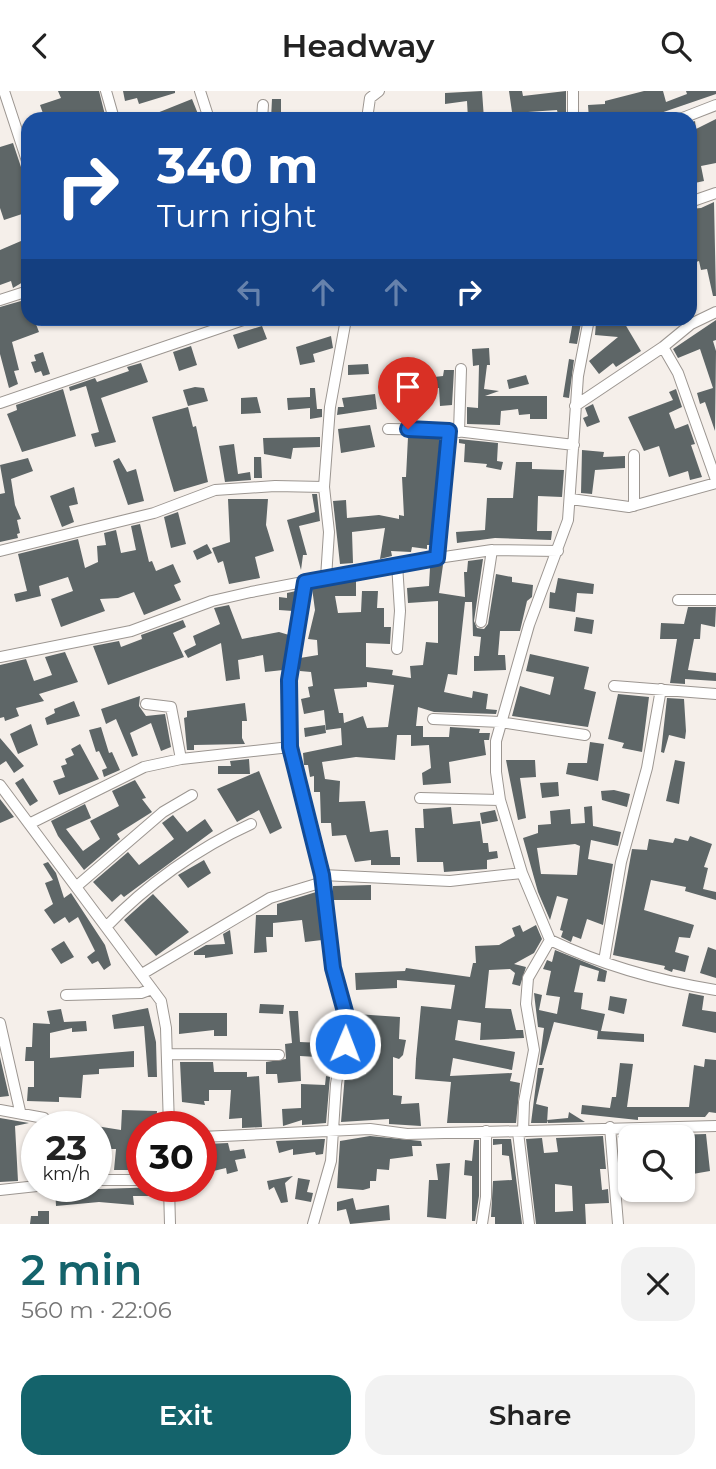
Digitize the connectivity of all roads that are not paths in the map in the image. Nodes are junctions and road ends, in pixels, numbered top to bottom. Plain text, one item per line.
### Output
1 (4, 91) edge
2 (106, 91) edge
3 (200, 91) edge
4 (379, 91) edge
5 (573, 91) edge
6 (263, 105) dead end
7 (716, 105) edge
8 (112, 112) edge
9 (207, 112) edge
10 (262, 112) edge
11 (368, 112) edge
12 (573, 112) edge
13 (697, 112) edge
14 (21, 143) edge
15 (716, 193) edge
16 (697, 200) edge
17 (21, 293) edge
18 (0, 300) edge
19 (716, 311) edge
20 (697, 321) edge
21 (226, 326) edge
22 (345, 326) edge
23 (588, 326) edge
24 (689, 326) edge
25 (663, 347) junction
26 (461, 369) dead end
27 (0, 403) edge
28 (575, 406) junction
29 (388, 429) dead end
30 (454, 431) junction
31 (574, 445) junction
32 (634, 455) dead end
33 (716, 482) edge
34 (324, 487) junction
35 (570, 499) junction
36 (634, 506) junction
37 (492, 550) junction
38 (0, 551) edge
39 (558, 551) junction
40 (437, 558) junction
41 (397, 564) junction
42 (326, 578) junction
43 (305, 582) junction
44 (678, 600) dead end
45 (716, 600) edge
46 (481, 622) dead end
47 (397, 649) dead end
48 (0, 657) edge
49 (614, 686) dead end
50 (661, 689) junction
51 (716, 694) edge
52 (146, 704) dead end
53 (433, 719) dead end
54 (500, 722) junction
55 (585, 735) dead end
56 (290, 747) junction
57 (181, 759) junction
58 (0, 785) edge
59 (192, 795) dead end
60 (420, 798) dead end
61 (500, 800) junction
62 (29, 824) junction
63 (251, 824) dead end
64 (522, 873) junction
65 (322, 879) junction
66 (77, 886) junction
67 (106, 926) junction
68 (550, 940) junction
69 (604, 961) junction
70 (142, 974) junction
71 (152, 989) junction
72 (716, 990) edge
73 (66, 995) dead end
74 (0, 1023) edge
75 (167, 1054) junction
76 (279, 1055) dead end
77 (0, 1110) edge
78 (20, 1111) joint
79 (169, 1111) edge
80 (716, 1126) edge
81 (610, 1127) junction
82 (335, 1131) junction
83 (486, 1131) junction
84 (520, 1132) junction
85 (217, 1136) edge
86 (21, 1188) edge
87 (0, 1190) edge
88 (169, 1202) edge
89 (170, 1224) edge
90 (313, 1224) edge
91 (482, 1224) edge
92 (529, 1224) edge
93 (618, 1224) edge

1 - 14 street
2 - 8 street
3 - 9 street
4 - 11 street
5 - 12 street
6 - 10 street
7 - 13 street
15 - 16 street
17 - 18 street
19 - 20 street
21 - 27 street
22 - 34 street
23 - 28 street
24 - 25 street
25 - 28 street
25 - 33 street
26 - 30 street
28 - 31 street
29 - 30 street
30 - 31 street
30 - 40 street
31 - 35 street
32 - 36 street
33 - 36 street
34 - 38 street
34 - 42 street
35 - 36 street
35 - 39 street
37 - 39 street
37 - 40 street
37 - 46 street
39 - 54 street
40 - 41 street
41 - 42 street
41 - 47 street
42 - 43 street
43 - 48 street
43 - 56 street
44 - 45 street
49 - 50 street
50 - 51 street
50 - 69 street
52 - 57 street
53 - 54 street
54 - 55 street
54 - 61 street
56 - 57 street
56 - 65 street
57 - 62 street
58 - 62 street
59 - 66 street
60 - 61 street
61 - 64 street
62 - 66 street
63 - 67 street
64 - 65 street
64 - 68 street
65 - 70 street
65 - 82 street
66 - 67 street
67 - 70 street
68 - 69 street
68 - 84 street
69 - 72 street
70 - 71 street
71 - 73 street
71 - 75 street
74 - 78 street
75 - 76 street
75 - 79 street
77 - 78 street
80 - 81 street
81 - 84 street
81 - 93 street
82 - 83 street
82 - 85 street
82 - 90 street
83 - 84 street
83 - 91 street
84 - 92 street
86 - 87 street
88 - 89 street

